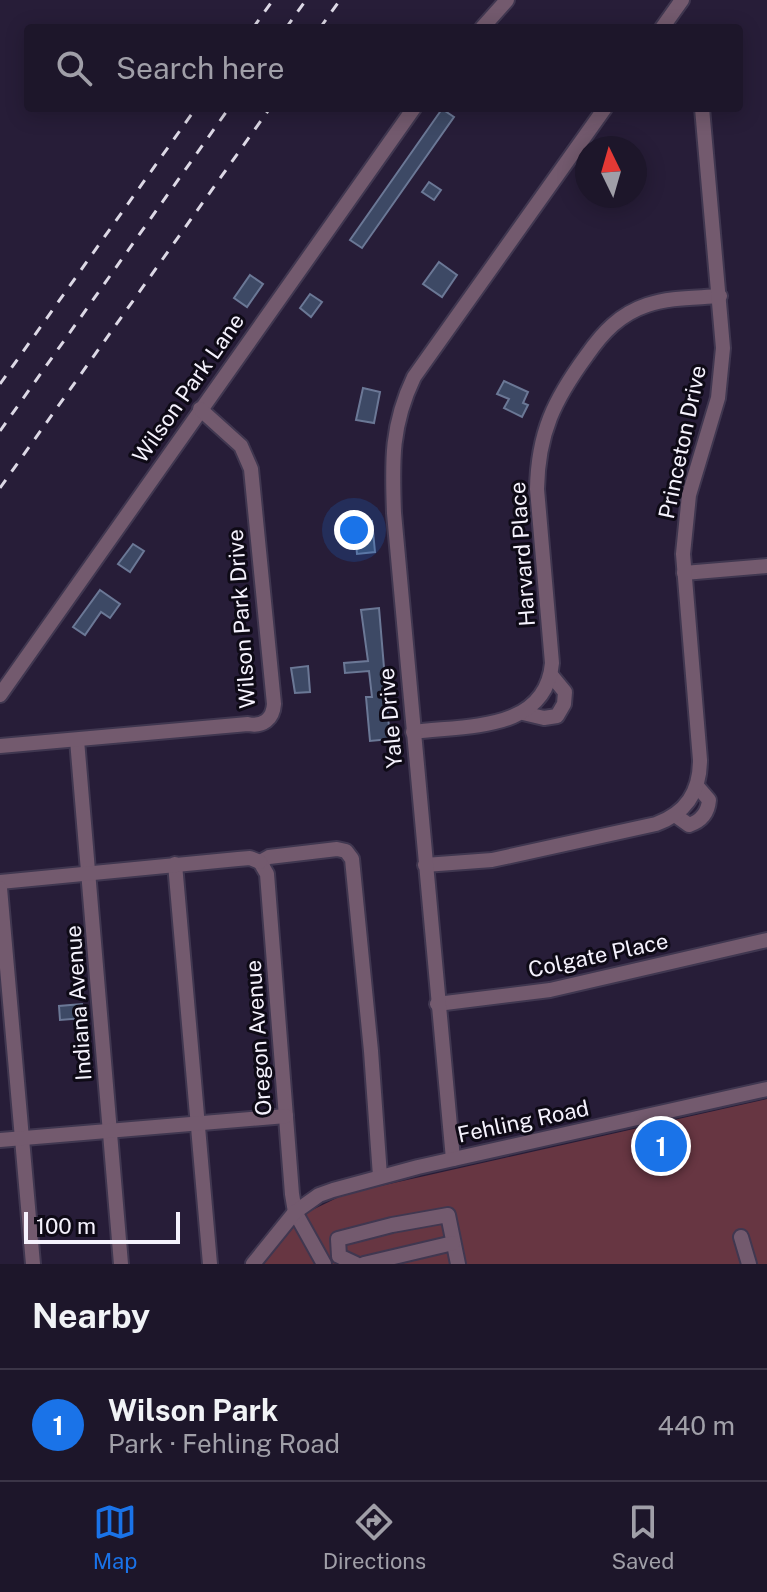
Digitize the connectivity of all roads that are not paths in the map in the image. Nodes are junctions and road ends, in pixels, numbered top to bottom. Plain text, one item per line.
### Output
1 (507, 0) edge
2 (682, 0) edge
3 (486, 24) edge
4 (665, 24) edge
5 (411, 112) edge
6 (602, 112) edge
7 (702, 112) edge
8 (720, 296) junction
9 (200, 409) junction
10 (767, 566) edge
11 (684, 573) junction
12 (551, 675) junction
13 (0, 695) edge
14 (523, 713) junction
15 (413, 732) junction
16 (77, 740) junction
17 (0, 746) edge
18 (260, 862) junction
19 (175, 864) junction
20 (425, 865) junction
21 (90, 872) junction
22 (0, 885) edge
23 (767, 940) edge
24 (437, 1004) junction
25 (767, 1089) edge
26 (286, 1116) junction
27 (198, 1125) junction
28 (110, 1132) junction
29 (21, 1138) junction
30 (0, 1140) edge
31 (453, 1159) junction
32 (380, 1176) junction
33 (295, 1212) junction
34 (741, 1237) dead end
35 (453, 1243) junction
36 (33, 1264) edge
37 (121, 1264) edge
38 (210, 1264) edge
39 (253, 1264) edge
40 (324, 1264) edge
41 (356, 1264) edge
42 (364, 1264) edge
43 (458, 1264) edge
44 (749, 1264) edge

1 - 3 street
2 - 4 street
5 - 9 street, Wilson Park Lane
6 - 15 street, Yale Drive
7 - 8 street, Princeton Drive
8 - 11 street, Princeton Drive
8 - 12 street, Harvard Place
9 - 13 street, Wilson Park Lane
9 - 16 street, Wilson Park Drive
10 - 11 street
11 - 20 street, Princeton Drive
12 - 14 street
12 - 14 street, Harvard Place
14 - 15 street, Harvard Place
15 - 20 street, Yale Drive
16 - 17 street, Wilson Park Drive
16 - 21 street, Indiana Avenue
18 - 19 street
18 - 26 street, Oregon Avenue
18 - 32 street
19 - 21 street
19 - 27 street
20 - 24 street, Yale Drive
21 - 22 street
21 - 28 street, Indiana Avenue
22 - 29 street
23 - 24 street, Colgate Place
24 - 31 street, Yale Drive
25 - 31 street, Fehling Road
26 - 27 street
26 - 33 street, Oregon Avenue
27 - 28 street
27 - 38 street
28 - 29 street
28 - 37 street, Indiana Avenue
29 - 30 street
29 - 36 street
31 - 32 street, Fehling Road
32 - 33 street, Fehling Road
33 - 39 street
33 - 40 street
34 - 44 street
35 - 41 street
35 - 42 street
35 - 43 street

